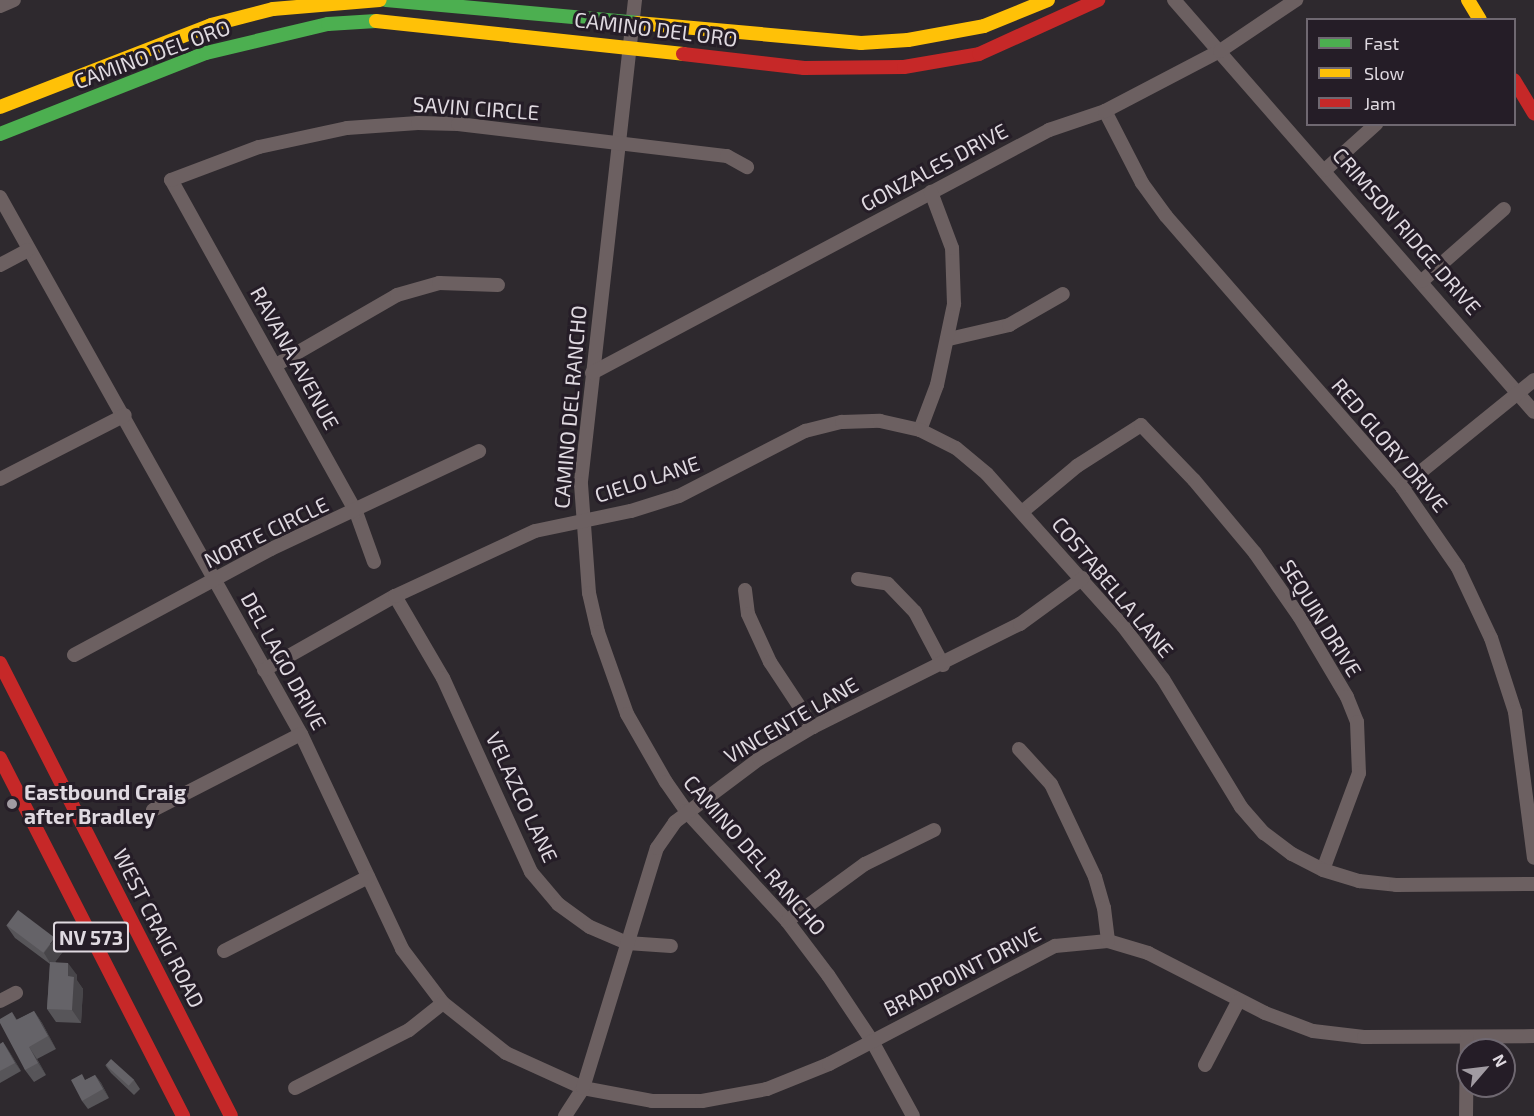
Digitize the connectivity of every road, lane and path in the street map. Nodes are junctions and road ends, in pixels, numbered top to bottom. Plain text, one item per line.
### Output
1 (14, 0) edge
2 (383, 0) edge
3 (635, 0) edge
4 (1048, 0) edge
5 (1098, 0) edge
6 (1174, 0) edge
7 (1296, 0) edge
8 (1468, 0) edge
9 (0, 6) edge
10 (1479, 18) edge
11 (383, 21) junction
12 (633, 22) junction
13 (630, 46) junction
14 (1220, 51) junction
15 (1516, 82) edge
16 (0, 107) edge
17 (1105, 111) junction
18 (1534, 113) edge
19 (1374, 126) edge
20 (0, 134) edge
21 (619, 141) junction
22 (747, 167) dead end
23 (1325, 170) junction
24 (171, 180) joint
25 (931, 192) junction
26 (0, 197) edge
27 (1504, 209) dead end
28 (28, 250) junction
29 (0, 265) edge
30 (1422, 281) junction
31 (498, 285) dead end
32 (1063, 294) dead end
33 (949, 339) junction
34 (276, 365) junction
35 (592, 373) junction
36 (1534, 380) edge
37 (1519, 391) junction
38 (1534, 412) edge
39 (125, 415) junction
40 (920, 430) junction
41 (479, 451) dead end
42 (0, 479) edge
43 (1402, 488) junction
44 (356, 512) junction
45 (1022, 512) junction
46 (581, 522) junction
47 (374, 562) dead end
48 (1083, 578) junction
49 (858, 579) dead end
50 (214, 580) junction
51 (745, 590) dead end
52 (396, 596) junction
53 (74, 655) dead end
54 (0, 663) edge
55 (943, 664) junction
56 (264, 670) junction
57 (6, 688) edge
58 (813, 727) junction
59 (301, 734) junction
60 (1019, 749) dead end
61 (0, 758) edge
62 (153, 810) dead end
63 (686, 811) junction
64 (934, 830) dead end
65 (1534, 858) edge
66 (1323, 870) junction
67 (368, 877) junction
68 (1534, 884) edge
69 (787, 921) junction
70 (1108, 941) junction
71 (627, 944) junction
72 (671, 946) dead end
73 (224, 951) dead end
74 (16, 993) dead end
75 (1239, 1000) junction
76 (0, 1001) edge
77 (443, 1003) junction
78 (1534, 1036) edge
79 (1467, 1038) joint
80 (872, 1041) junction
81 (1205, 1065) dead end
82 (295, 1088) dead end
83 (583, 1088) junction
84 (1466, 1098) edge
85 (183, 1116) edge
86 (231, 1116) edge
87 (565, 1116) edge
88 (913, 1116) edge
89 (1466, 1116) edge

1 - 9 street
2 - 11 street
2 - 12 street, CAMINO DEL ORO
2 - 16 street, CAMINO DEL ORO
3 - 12 street, CAMINO DEL RANCHO
4 - 12 street, CAMINO DEL ORO
5 - 13 street, CAMINO DEL ORO
6 - 14 street, CRIMSON RIDGE DRIVE
7 - 14 street, GONZALES DRIVE
8 - 10 street
11 - 13 street, CAMINO DEL ORO
11 - 20 street, CAMINO DEL ORO
12 - 13 street, CAMINO DEL RANCHO
13 - 21 street, CAMINO DEL RANCHO
14 - 17 street, GONZALES DRIVE
14 - 23 street, CRIMSON RIDGE DRIVE
15 - 18 street
17 - 25 street, GONZALES DRIVE
17 - 43 street, RED GLORY DRIVE
19 - 23 street
21 - 22 street, SAVIN CIRCLE
21 - 24 street, SAVIN CIRCLE
21 - 35 street, CAMINO DEL RANCHO
23 - 30 street, CRIMSON RIDGE DRIVE
24 - 34 street, RAVANA AVENUE
25 - 33 street
25 - 35 street, GONZALES DRIVE
26 - 28 street, DEL LAGO DRIVE
27 - 30 street
28 - 29 street
28 - 39 street, DEL LAGO DRIVE
30 - 37 street, CRIMSON RIDGE DRIVE
31 - 34 street
32 - 33 street
33 - 40 street
34 - 44 street, RAVANA AVENUE
35 - 46 street, CAMINO DEL RANCHO
36 - 37 street
37 - 38 street, CRIMSON RIDGE DRIVE
37 - 43 street
39 - 42 street
39 - 50 street, DEL LAGO DRIVE
40 - 45 street, COSTABELLA LANE
40 - 46 street, CIELO LANE
41 - 44 street, NORTE CIRCLE
43 - 65 street, RED GLORY DRIVE
44 - 47 street, RAVANA AVENUE
44 - 50 street, NORTE CIRCLE
45 - 48 street, COSTABELLA LANE
45 - 66 street, SEQUIN DRIVE
46 - 52 street, CIELO LANE
46 - 63 street, CAMINO DEL RANCHO
48 - 55 street, VINCENTE LANE
48 - 66 street, COSTABELLA LANE
49 - 55 street
50 - 53 street, NORTE CIRCLE
50 - 56 street, DEL LAGO DRIVE
51 - 58 street
52 - 56 street, CIELO LANE
52 - 71 street, VELAZCO LANE
54 - 57 street, WEST CRAIG ROAD / NV 573
55 - 58 street, VINCENTE LANE
56 - 59 street, DEL LAGO DRIVE
57 - 86 street, WEST CRAIG ROAD / NV 573
58 - 63 street, VINCENTE LANE
59 - 62 street
59 - 67 street, DEL LAGO DRIVE
60 - 70 street
61 - 85 street, NV 573
63 - 69 street, CAMINO DEL RANCHO
63 - 71 street, VINCENTE LANE
64 - 69 street
66 - 68 street, COSTABELLA LANE
67 - 73 street
67 - 77 street, DEL LAGO DRIVE
69 - 80 street, CAMINO DEL RANCHO
70 - 75 street, BRADPOINT DRIVE
70 - 80 street, BRADPOINT DRIVE
71 - 72 street, VELAZCO LANE
71 - 83 street, VINCENTE LANE
74 - 76 street
75 - 79 street, BRADPOINT DRIVE
75 - 81 street
77 - 82 street
77 - 83 street, DEL LAGO DRIVE
78 - 79 street, BRADPOINT DRIVE
80 - 83 street, BRADPOINT DRIVE
80 - 88 street, CAMINO DEL RANCHO
83 - 87 street, VINCENTE LANE
84 - 89 street

